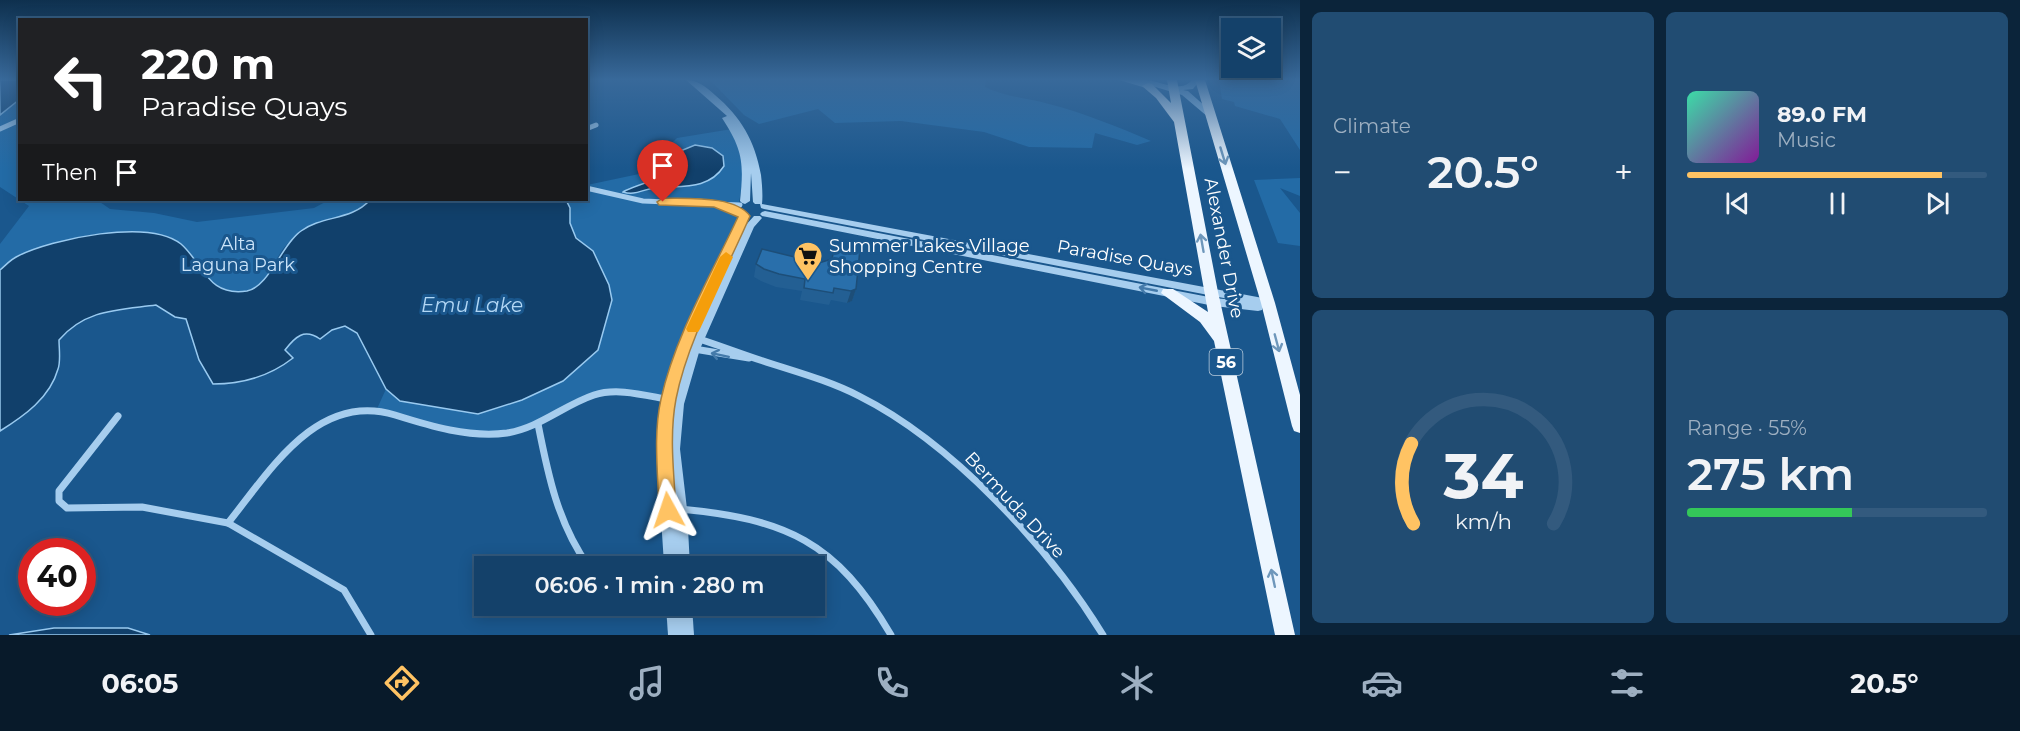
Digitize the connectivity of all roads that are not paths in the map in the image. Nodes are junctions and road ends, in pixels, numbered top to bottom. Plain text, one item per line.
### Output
1 (718, 110) edge
2 (726, 110) edge
3 (1172, 110) edge
4 (1178, 110) edge
5 (1205, 110) edge
6 (1209, 110) edge
7 (1211, 115) junction
8 (18, 121) edge
9 (596, 125) dead end
10 (1181, 127) junction
11 (588, 128) edge
12 (0, 129) edge
13 (588, 189) edge
14 (742, 208) junction
15 (761, 210) junction
16 (863, 230) junction
17 (734, 249) junction
18 (1168, 293) junction
19 (1212, 296) junction
20 (1268, 305) junction
21 (1222, 342) junction
22 (692, 343) junction
23 (756, 359) junction
24 (674, 400) junction
25 (118, 416) dead end
26 (538, 424) junction
27 (1300, 426) edge
28 (681, 509) junction
29 (668, 510) junction
30 (228, 523) junction
31 (580, 556) edge
32 (670, 556) edge
33 (683, 556) edge
34 (674, 616) edge
35 (686, 616) edge
36 (371, 635) edge
37 (675, 635) edge
38 (687, 635) edge
39 (891, 635) edge
40 (1103, 635) edge
41 (1285, 635) edge

1 - 14 street
2 - 15 street
3 - 10 main road
4 - 10 main road, Alexander Drive / 56
5 - 7 street
6 - 7 main road, Alexander Drive
7 -> 20 main road, Alexander Drive
8 - 12 street
9 - 11 street
19 -> 10 main road, Alexander Drive / 56
13 - 14 street
14 - 15 street
14 - 15 street
14 - 17 street
15 - 16 street, Paradise Quays
15 - 17 street
18 -> 16 street, Paradise Quays
16 - 19 street, Paradise Quays
17 - 22 street
18 - 19 street, Paradise Quays
18 - 21 main road
19 - 20 street, Paradise Quays
19 - 21 main road, Alexander Drive / 56
20 -> 27 main road, Alexander Drive
41 -> 21 main road, Alexander Drive / 56
22 - 23 street, Bermuda Drive
23 -> 22 street, Bermuda Drive
22 - 24 street
23 - 40 street, Bermuda Drive
24 - 26 street
24 - 28 street
24 - 29 street
25 - 30 street
26 - 30 street
26 - 31 street
28 - 29 street
28 - 33 street
28 - 39 street
29 - 32 street
30 - 36 street
34 - 37 street
35 - 38 street

